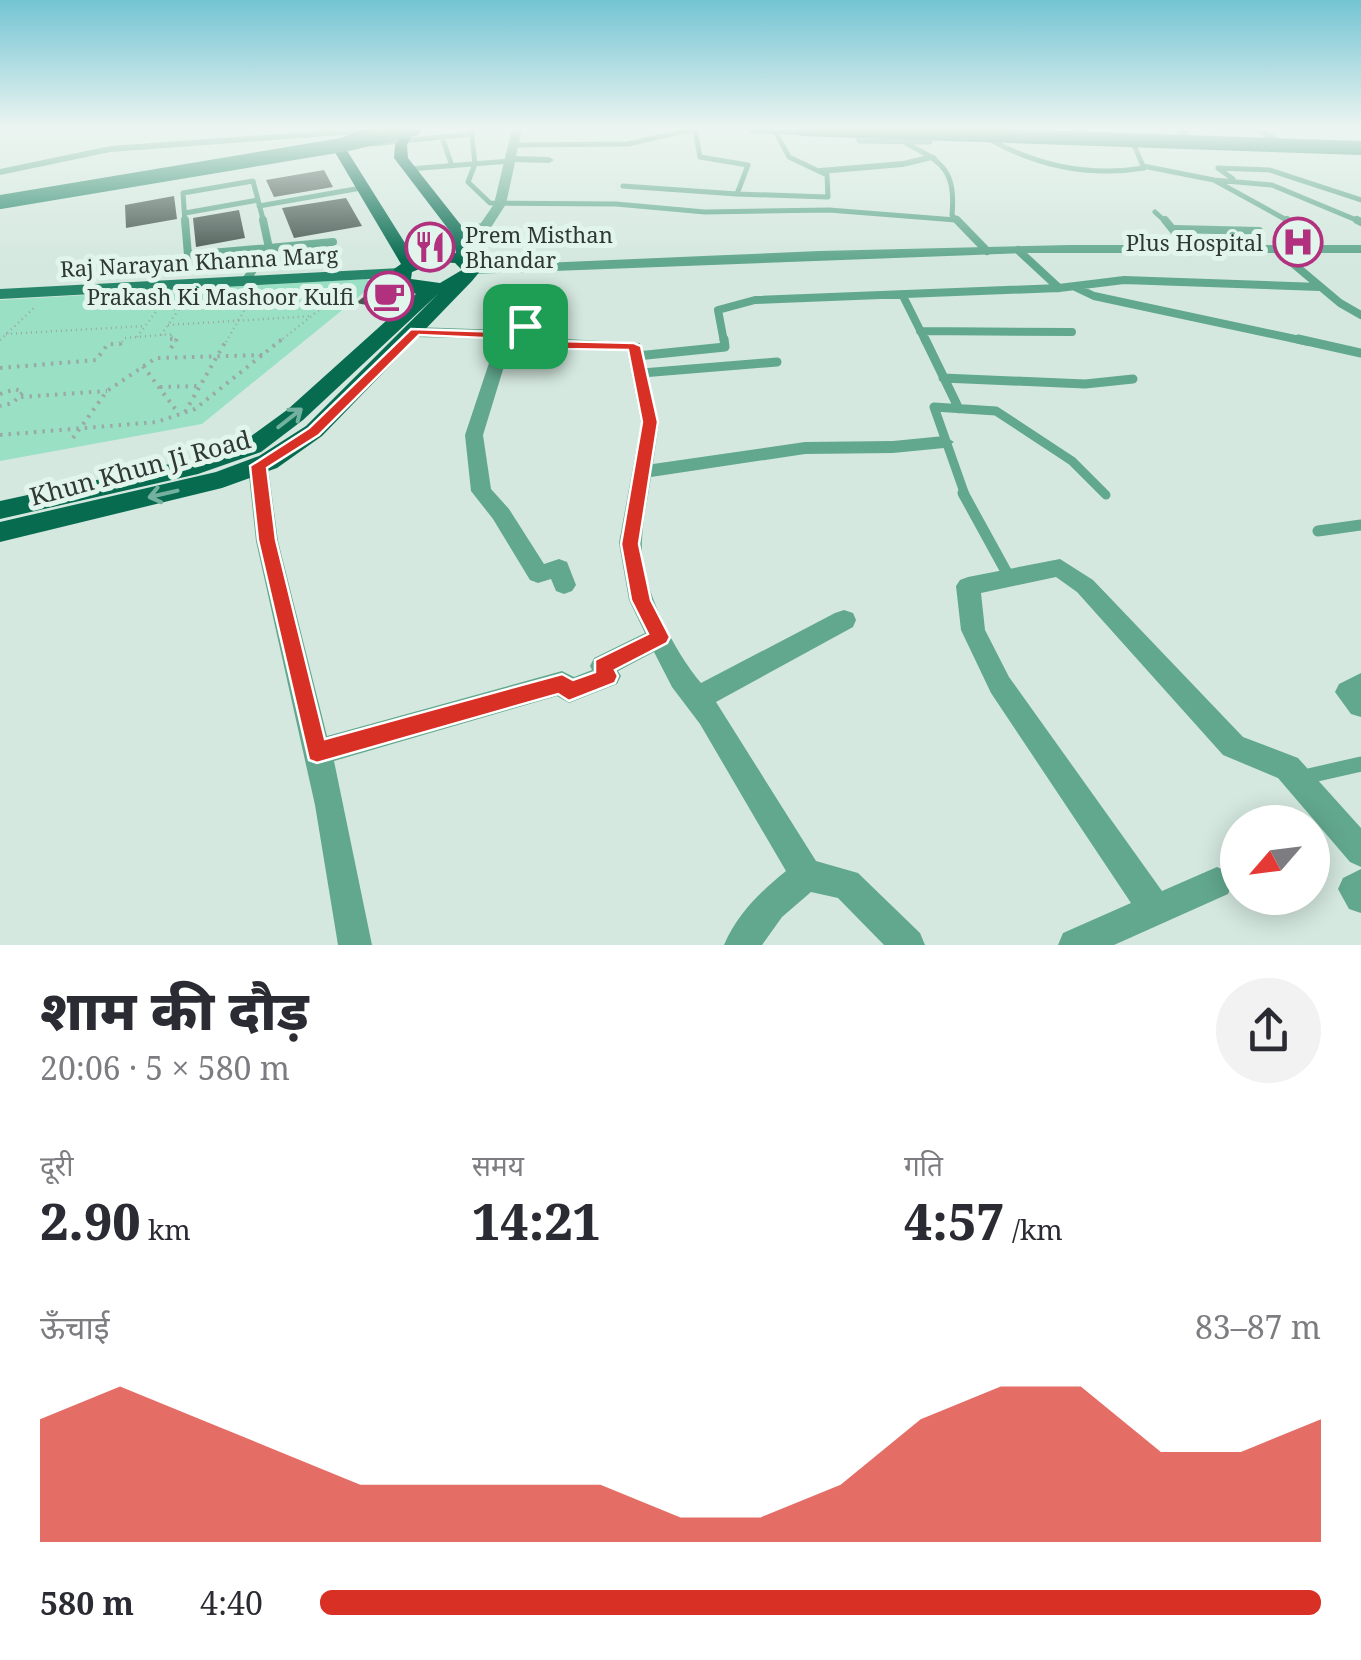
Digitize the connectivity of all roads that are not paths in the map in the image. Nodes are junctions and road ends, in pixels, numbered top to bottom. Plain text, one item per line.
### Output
1 (154, 173) edge
2 (170, 173) edge
3 (353, 173) edge
4 (411, 173) edge
5 (471, 173) edge
6 (508, 173) edge
7 (745, 173) edge
8 (822, 173) edge
9 (949, 173) edge
10 (1179, 173) edge
11 (1225, 173) edge
12 (1275, 173) edge
13 (1233, 179) junction
14 (1214, 180) junction
15 (623, 186) dead end
16 (361, 188) junction
17 (738, 194) junction
18 (1361, 200) edge
19 (0, 201) edge
20 (258, 203) junction
21 (500, 204) junction
22 (1154, 212) dead end
23 (185, 213) junction
24 (956, 220) junction
25 (1361, 222) edge
26 (1175, 229) junction
27 (1258, 231) dead end
28 (1309, 232) dead end
29 (460, 234) junction
30 (333, 242) dead end
31 (270, 248) junction
32 (1361, 249) edge
33 (1018, 250) junction
34 (987, 251) junction
35 (1191, 252) junction
36 (1278, 252) junction
37 (405, 269) junction
38 (467, 271) junction
39 (1074, 286) junction
40 (1320, 286) junction
41 (1059, 288) junction
42 (424, 289) junction
43 (245, 291) junction
44 (0, 294) edge
45 (524, 296) dead end
46 (903, 296) junction
47 (1361, 315) edge
48 (516, 330) junction
49 (415, 332) junction
50 (920, 332) junction
51 (1072, 332) dead end
52 (1361, 353) edge
53 (777, 362) dead end
54 (639, 364) junction
55 (943, 378) junction
56 (1133, 379) dead end
57 (958, 408) junction
58 (944, 442) junction
59 (258, 466) junction
60 (642, 472) junction
61 (1106, 496) dead end
62 (0, 510) edge
63 (1361, 525) edge
64 (1318, 531) dead end
65 (0, 532) edge
66 (1008, 575) junction
67 (564, 584) dead end
68 (844, 620) dead end
69 (660, 637) junction
70 (1361, 685) edge
71 (696, 698) junction
72 (1361, 705) edge
73 (317, 752) junction
74 (1361, 764) edge
75 (1298, 779) junction
76 (1361, 851) edge
77 (806, 875) junction
78 (1217, 883) dead end
79 (1361, 886) edge
80 (1361, 897) edge
81 (1154, 908) junction
82 (356, 945) edge
83 (741, 945) edge
84 (908, 945) edge
85 (1074, 945) edge

1 - 19 main road
2 - 19 main road, bridge
3 - 16 main road
4 - 29 main road
5 - 21 lane
6 - 21 street
7 - 17 lane
8 - 17 lane
9 - 24 lane
10 - 14 lane
11 - 13 lane
12 - 18 lane
13 - 14 lane
13 - 25 lane
14 - 28 lane
15 - 17 lane
16 - 20 lane
16 - 37 main road
20 - 23 lane
20 - 23 lane
20 - 31 lane
21 - 24 lane
21 - 29 street
22 - 26 lane
23 - 31 lane
24 - 34 lane
26 - 27 lane
26 - 35 lane
29 - 38 main road
30 - 31 lane
31 - 43 lane
32 - 36 street
33 - 34 street
33 - 35 street
33 - 41 lane
34 - 38 street
35 - 36 street
36 - 40 lane
37 - 38 main road
37 - 42 main road
37 - 43 main road, Raj Narayan Khanna Marg
38 - 42 main road
38 - 49 main road, Khun Khun Ji Road
39 - 40 lane
39 - 41 lane
39 - 52 lane
40 - 47 lane
41 - 46 lane
62 -> 42 main road, Khun Khun Ji Road
43 - 44 main road, Raj Narayan Khanna Marg
45 - 48 street
46 - 50 lane
46 - 54 lane
48 - 49 street
48 - 54 street
48 - 67 street
49 - 59 main road, Khun Khun Ji Road
50 - 51 lane
50 - 55 lane
53 - 54 lane
54 - 60 street
55 - 56 lane
55 - 57 lane
57 - 58 lane
57 - 61 lane
58 - 60 street
58 - 66 lane
59 -> 65 main road, Khun Khun Ji Road
59 - 73 street
60 - 69 street
63 - 64 lane
66 - 75 street
66 - 81 street
68 - 71 street
69 - 71 street
69 - 73 street
70 - 72 street
71 - 77 street
73 - 82 street
74 - 75 lane
75 - 76 street
77 - 83 street
77 - 84 street
78 - 81 street
79 - 80 street
81 - 85 street

